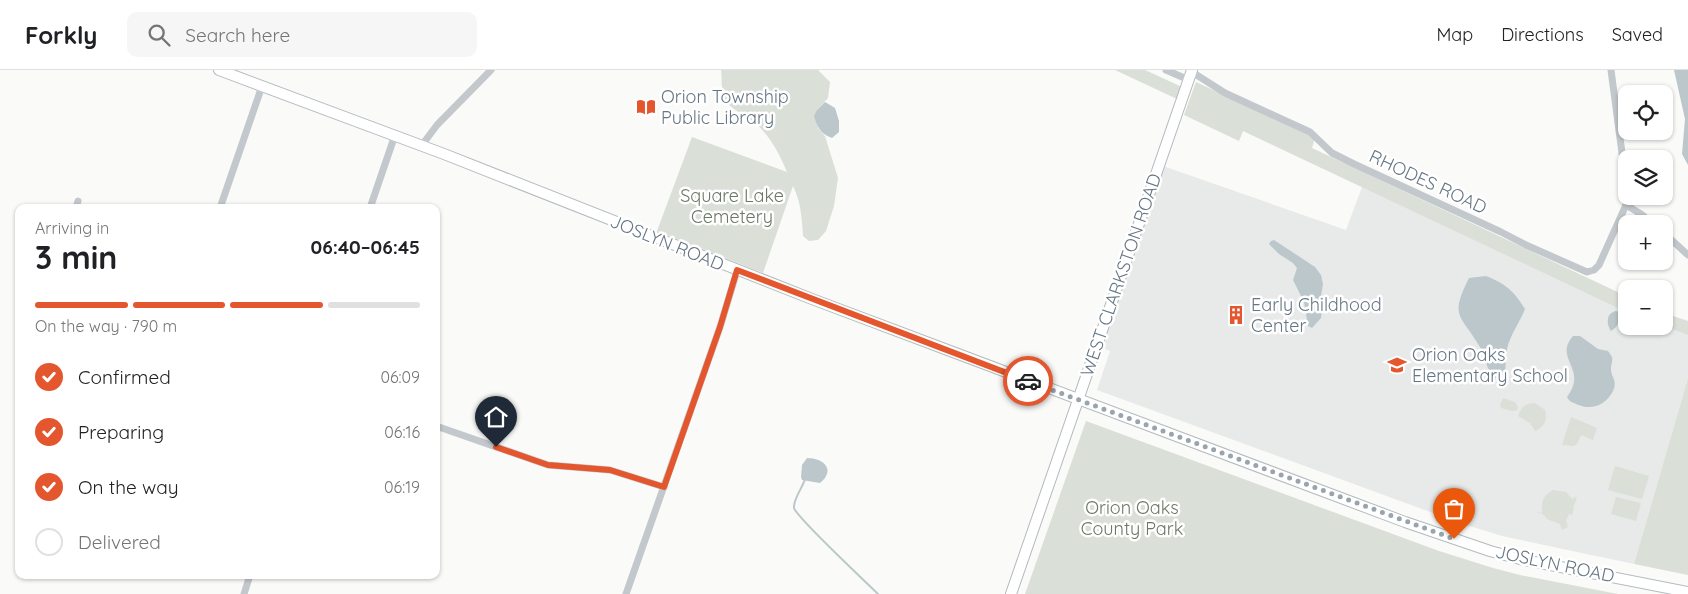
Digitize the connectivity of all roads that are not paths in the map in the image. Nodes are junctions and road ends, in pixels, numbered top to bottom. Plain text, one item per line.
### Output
1 (219, 70) edge
2 (491, 70) edge
3 (1166, 70) edge
4 (1611, 70) edge
5 (1191, 74) edge
6 (262, 86) junction
7 (395, 135) junction
8 (422, 145) junction
9 (1622, 150) edge
10 (221, 204) edge
11 (371, 204) edge
12 (1626, 205) joint
13 (1642, 215) edge
14 (1673, 241) edge
15 (1688, 255) edge
16 (737, 270) junction
17 (1078, 400) junction
18 (440, 427) edge
19 (664, 487) junction
20 (249, 579) edge
21 (1688, 592) edge
22 (244, 594) edge
23 (626, 594) edge
24 (1011, 594) edge

1 - 6 street, JOSLYN ROAD
2 - 8 street
3 - 5 street
4 - 9 street
5 - 12 street, RHODES ROAD
5 - 17 street, WEST CLARKSTON ROAD
6 - 7 street, JOSLYN ROAD
6 - 10 street
7 - 8 street, JOSLYN ROAD
7 - 11 street
8 - 16 street, JOSLYN ROAD
12 - 13 street
14 - 15 street
16 - 17 street, JOSLYN ROAD
16 - 19 street
17 - 21 street, JOSLYN ROAD
17 - 24 street, WEST CLARKSTON ROAD
18 - 19 street
19 - 23 street
20 - 22 street

